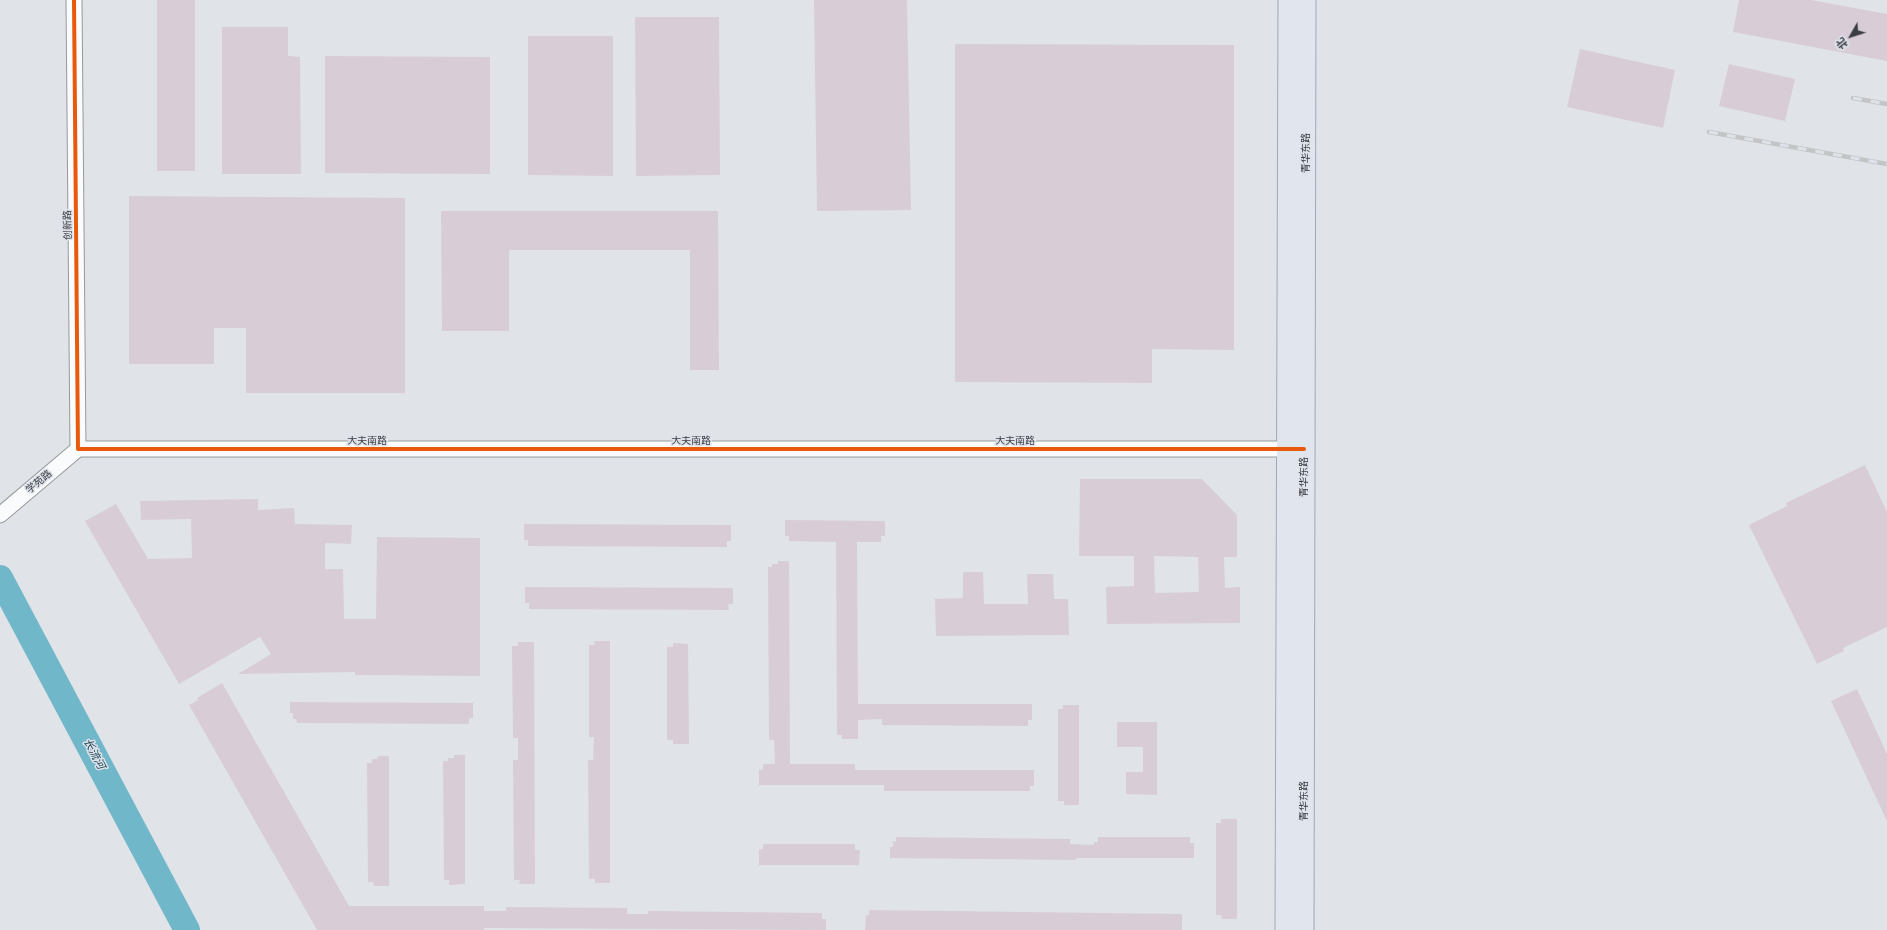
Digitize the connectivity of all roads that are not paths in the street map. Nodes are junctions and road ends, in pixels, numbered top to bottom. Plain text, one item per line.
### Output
1 (74, 0) edge
2 (1288, 0) edge
3 (1306, 0) edge
4 (78, 449) junction
5 (1286, 449) junction
6 (1304, 449) junction
7 (3, 512) edge
8 (1285, 930) edge
9 (1304, 930) edge

1 - 4 street, 创新路
2 - 5 main road, 青华东路
3 - 6 main road, 青华东路
4 - 5 street, 大夫南路
4 - 7 street, 学苑路
5 - 6 street, 大夫南路
5 - 8 main road, 青华东路
6 - 9 main road, 青华东路

